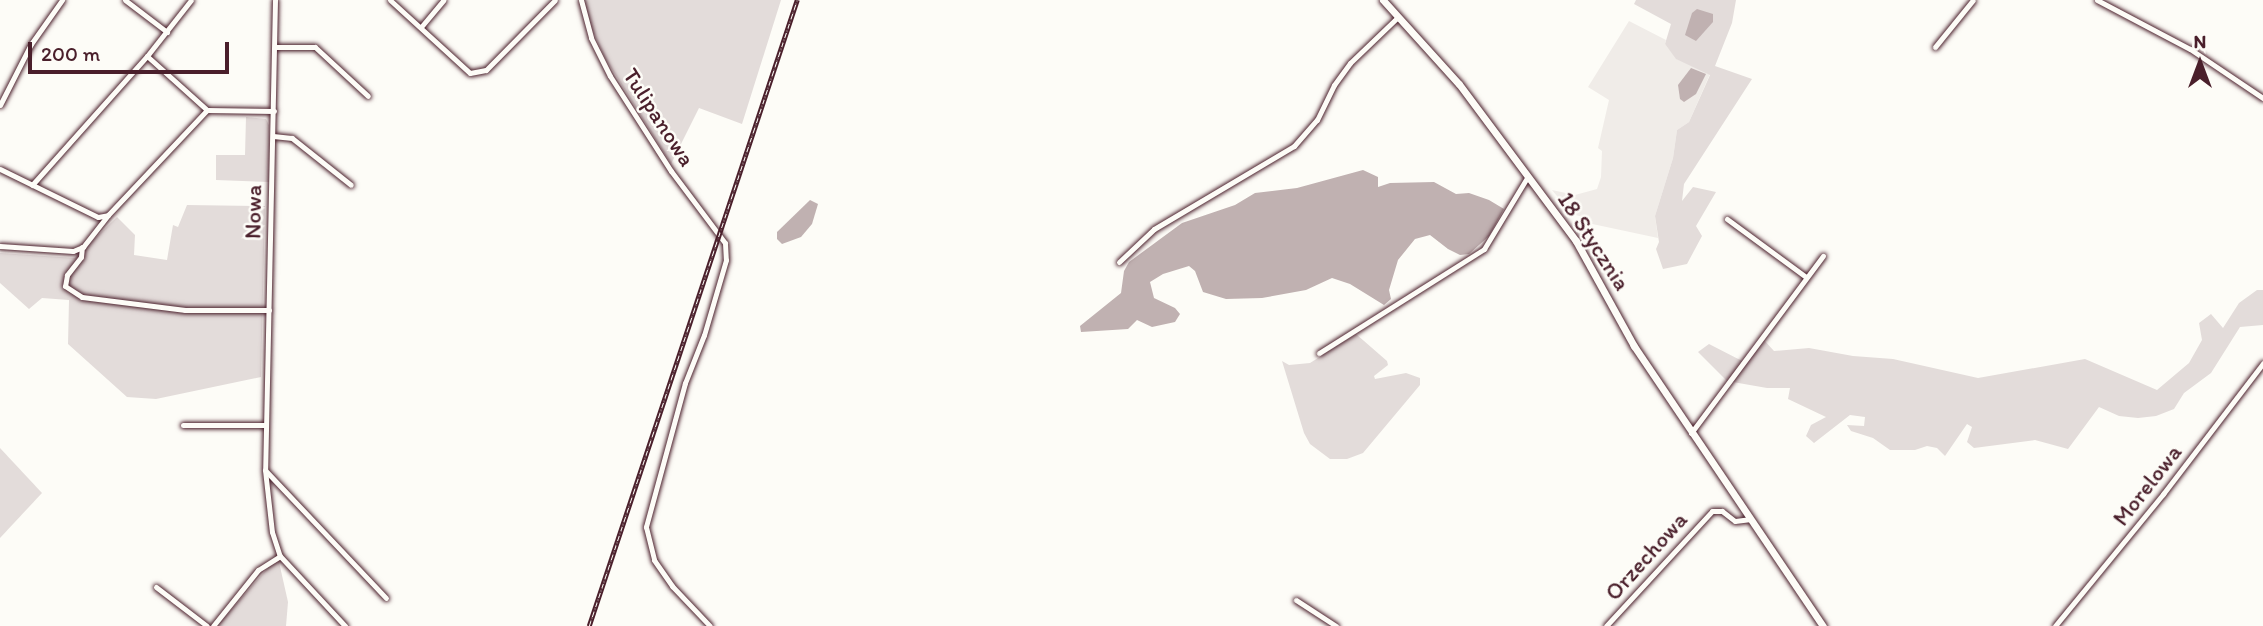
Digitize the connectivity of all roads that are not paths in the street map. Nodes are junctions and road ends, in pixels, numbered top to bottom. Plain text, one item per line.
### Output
1 (62, 0) edge
2 (125, 0) edge
3 (191, 0) edge
4 (275, 0) edge
5 (390, 0) edge
6 (444, 0) edge
7 (555, 0) edge
8 (581, 0) edge
9 (1383, 0) edge
10 (1973, 0) edge
11 (2096, 0) edge
12 (1398, 17) junction
13 (421, 27) junction
14 (167, 32) junction
15 (275, 47) junction
16 (1935, 47) dead end
17 (147, 56) junction
18 (368, 96) dead end
19 (2263, 98) edge
20 (0, 105) edge
21 (207, 110) junction
22 (274, 111) junction
23 (273, 136) junction
24 (0, 169) edge
25 (1528, 176) junction
26 (32, 185) junction
27 (351, 185) dead end
28 (108, 215) junction
29 (1727, 219) dead end
30 (0, 246) edge
31 (82, 247) junction
32 (1823, 256) dead end
33 (1119, 262) dead end
34 (1806, 277) junction
35 (269, 310) junction
36 (1319, 354) dead end
37 (2263, 363) edge
38 (183, 425) dead end
39 (266, 425) junction
40 (1691, 433) junction
41 (265, 470) junction
42 (1751, 519) junction
43 (279, 555) junction
44 (156, 587) dead end
45 (386, 598) dead end
46 (1296, 600) dead end
47 (207, 626) edge
48 (213, 626) edge
49 (345, 626) edge
50 (710, 626) edge
51 (1336, 626) edge
52 (1606, 626) edge
53 (1823, 626) edge
54 (2055, 626) edge

1 - 20 street
2 - 14 street
3 - 14 street
4 - 15 street, Nowa
5 - 13 street
6 - 13 street
7 - 13 street
8 - 50 street, Tulipanowa
9 - 12 street, 18 Stycznia
10 - 16 street
11 - 19 street
12 - 25 street, 18 Stycznia
12 - 33 street
14 - 17 street
15 - 18 street
15 - 22 street, Nowa
17 - 21 street
17 - 26 street
21 - 22 street
21 - 28 street
22 - 23 street, Nowa
23 - 27 street
23 - 35 street, Nowa
24 - 26 street
25 - 36 street
25 - 40 street, 18 Stycznia
26 - 28 street
28 - 31 street
29 - 34 street
30 - 31 street
31 - 35 street
32 - 34 street
34 - 40 street
35 - 39 street, Nowa
37 - 54 street, Morelowa
38 - 39 street
39 - 41 street, Nowa
40 - 42 street, 18 Stycznia
41 - 43 street, Nowa
41 - 45 street
42 - 52 street, Orzechowa
42 - 53 street, 18 Stycznia
43 - 48 street
43 - 49 street
44 - 47 street
46 - 51 street

